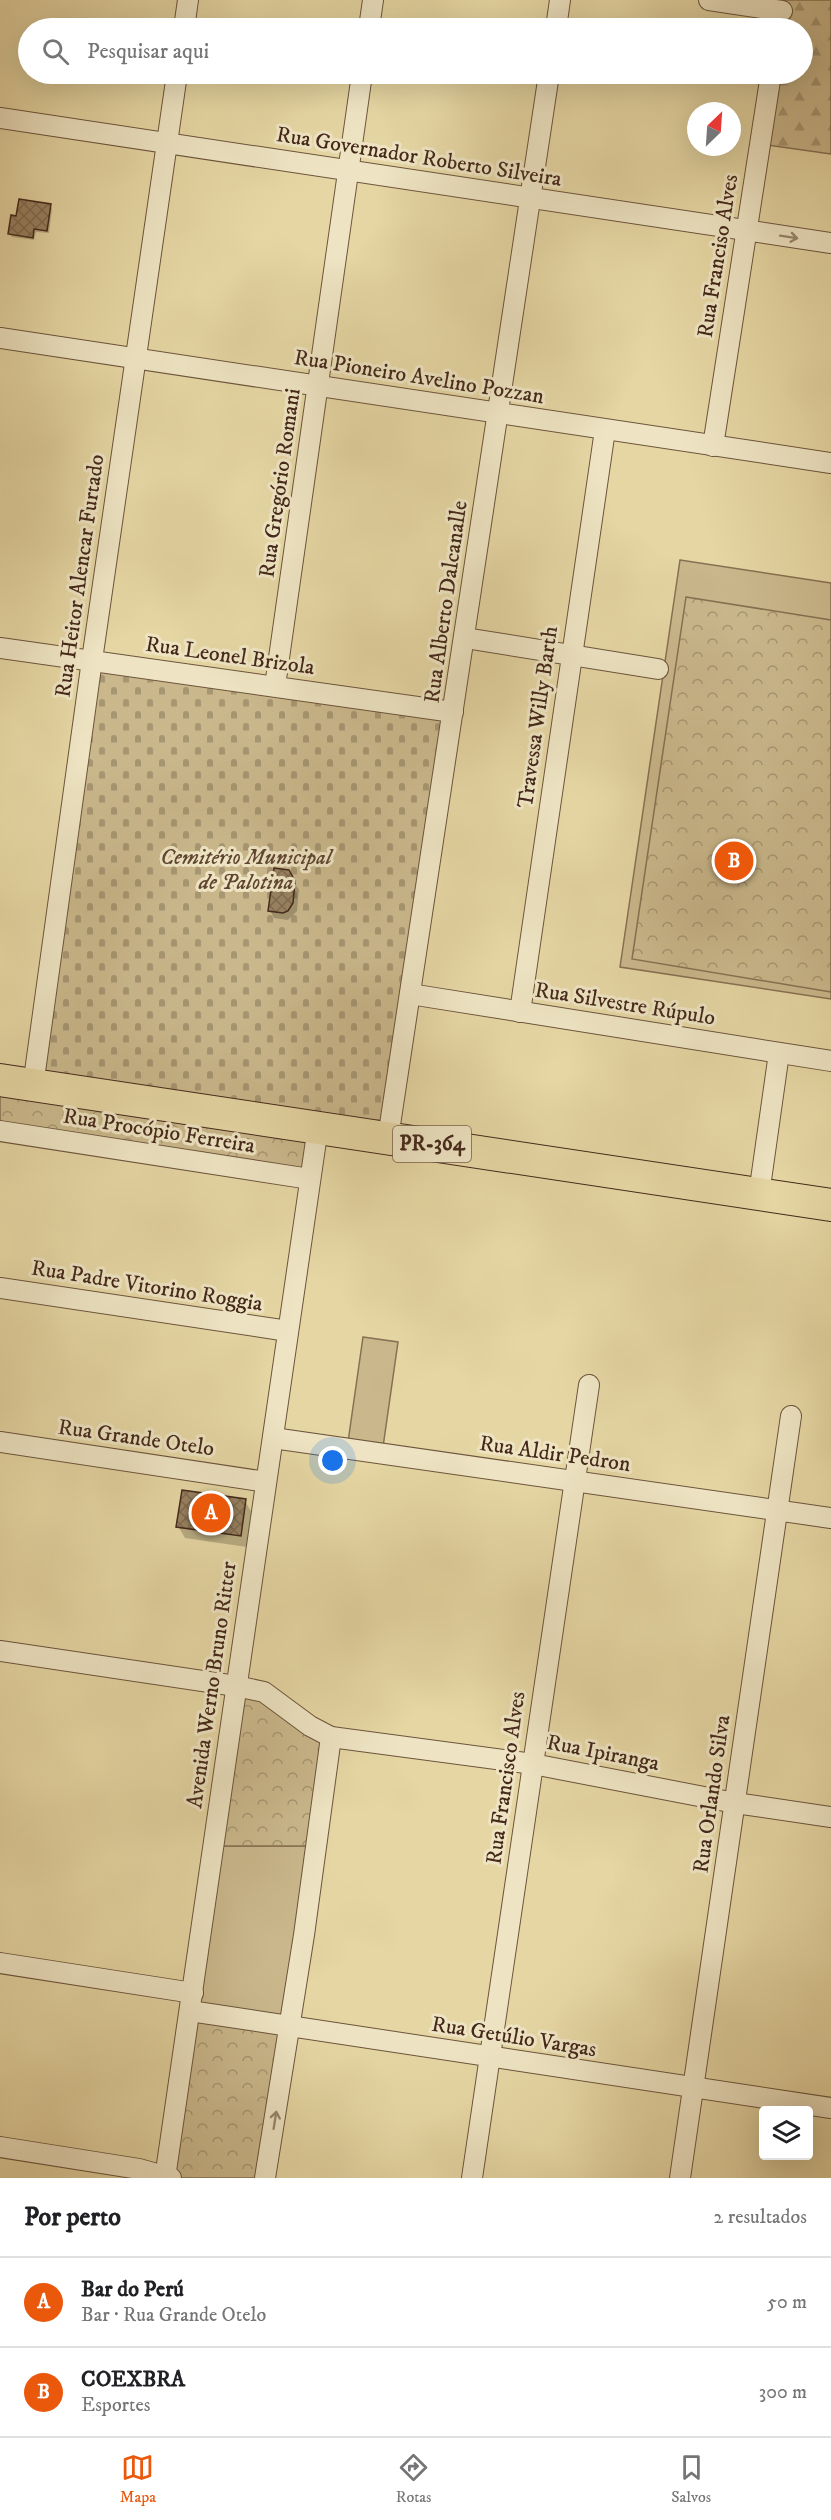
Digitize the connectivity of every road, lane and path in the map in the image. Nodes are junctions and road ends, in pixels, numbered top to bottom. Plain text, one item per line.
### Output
1 (188, 0) edge
2 (373, 0) edge
3 (560, 0) edge
4 (709, 0) edge
5 (781, 13) edge
6 (185, 18) edge
7 (370, 18) edge
8 (557, 18) edge
9 (176, 84) edge
10 (361, 84) edge
11 (547, 84) edge
12 (769, 84) edge
13 (0, 118) edge
14 (167, 143) junction
15 (349, 171) junction
16 (530, 198) junction
17 (747, 231) junction
18 (831, 243) edge
19 (0, 338) edge
20 (136, 359) junction
21 (318, 386) junction
22 (498, 414) junction
23 (605, 430) junction
24 (713, 446) junction
25 (831, 463) edge
26 (465, 638) junction
27 (0, 648) edge
28 (571, 655) junction
29 (92, 660) junction
30 (658, 669) dead end
31 (275, 686) junction
32 (453, 712) junction
33 (410, 994) junction
34 (520, 1012) junction
35 (779, 1053) junction
36 (831, 1062) edge
37 (0, 1080) edge
38 (33, 1086) junction
39 (318, 1127) junction
40 (0, 1131) edge
41 (388, 1138) junction
42 (310, 1179) junction
43 (759, 1194) junction
44 (831, 1205) edge
45 (0, 1288) edge
46 (288, 1331) junction
47 (589, 1385) dead end
48 (791, 1416) dead end
49 (273, 1438) junction
50 (0, 1442) edge
51 (576, 1481) junction
52 (266, 1482) junction
53 (777, 1510) junction
54 (831, 1518) edge
55 (0, 1651) edge
56 (236, 1686) junction
57 (331, 1737) junction
58 (532, 1764) junction
59 (735, 1803) junction
60 (831, 1817) edge
61 (0, 1963) edge
62 (192, 2002) junction
63 (290, 2027) junction
64 (490, 2057) junction
65 (693, 2088) junction
66 (831, 2108) edge
67 (0, 2147) edge
68 (167, 2177) edge
69 (265, 2178) edge
70 (472, 2178) edge
71 (680, 2178) edge

1 - 6 street
2 - 7 street
3 - 8 street
4 - 5 street
9 - 14 street, Rua Heitor Alencar Furtado
10 - 15 street, Rua Gregório Romani
11 - 16 street, Rua Alberto Dalcanalle
12 - 17 street, Rua Franciso Alves
13 - 14 street, Rua Governador Roberto Silveira
14 - 15 street, Rua Governador Roberto Silveira
14 - 20 street, Rua Heitor Alencar Furtado
15 - 16 street, Rua Governador Roberto Silveira
15 - 21 street, Rua Gregório Romani
16 - 17 street, Rua Governador Roberto Silveira
16 - 22 street, Rua Alberto Dalcanalle
17 -> 18 street, Rua Governador Roberto Silveira
17 - 24 street, Rua Franciso Alves
19 - 20 street, Rua Pioneiro Avelino Pozzan
20 - 21 street, Rua Pioneiro Avelino Pozzan
20 - 29 street, Rua Heitor Alencar Furtado
21 - 22 street, Rua Pioneiro Avelino Pozzan
21 - 31 street, Rua Gregório Romani
22 - 23 street, Rua Pioneiro Avelino Pozzan
22 - 26 street, Rua Alberto Dalcanalle
23 - 24 street, Rua Pioneiro Avelino Pozzan
23 - 28 street, Travessa Willy Barth
24 - 25 street, Rua Pioneiro Avelino Pozzan
26 - 28 street
26 - 32 street, Rua Alberto Dalcanalle
27 - 29 street, Rua Leonel Brizola
28 - 30 street
28 - 34 street, Travessa Willy Barth
29 - 31 street, Rua Leonel Brizola
29 - 38 street, Rua Heitor Alencar Furtado
31 - 32 street, Rua Leonel Brizola
32 - 33 street, Rua Alberto Dalcanalle
33 - 34 street, Rua Silvestre Rúpulo
33 - 41 street, Rua Alberto Dalcanalle
34 - 35 street, Rua Silvestre Rúpulo
35 - 36 street, Rua Silvestre Rúpulo
35 - 43 street
37 - 38 main road, PR-364
38 - 39 main road, PR-364
39 - 41 main road, PR-364
39 - 42 street, Avenida Werno Bruno Ritter
40 - 42 street, Rua Procópio Ferreira
41 - 43 main road, PR-364
42 - 46 street, Avenida Werno Bruno Ritter
43 - 44 main road, PR-364
45 - 46 street, Rua Padre Vitorino Roggia
46 - 49 street, Avenida Werno Bruno Ritter
47 - 51 street, Rua Francisco Alves
48 - 53 street, Rua Orlando Silva
49 - 51 street, Rua Aldir Pedron
49 - 52 street, Avenida Werno Bruno Ritter
50 - 52 street, Rua Grande Otelo
51 - 53 street, Rua Aldir Pedron
51 - 58 street, Rua Francisco Alves
52 - 56 street, Avenida Werno Bruno Ritter
53 - 54 street, Rua Aldir Pedron
53 - 59 street, Rua Orlando Silva
55 - 56 street, Rua Ipiranga
56 - 57 street, Rua Ipiranga
56 - 62 street, Avenida Werno Bruno Ritter
57 - 58 street, Rua Ipiranga
57 - 63 street
58 - 59 street, Rua Ipiranga
58 - 64 street, Rua Francisco Alves
59 - 60 street, Rua Ipiranga
59 - 65 street, Rua Orlando Silva
61 - 62 street, Rua Getúlio Vargas
62 - 63 street, Rua Getúlio Vargas
62 - 68 street, Avenida Werno Bruno Ritter
63 - 64 street, Rua Getúlio Vargas
69 -> 63 street
64 - 65 street, Rua Getúlio Vargas
64 - 70 street, Rua Francisco Alves
65 - 66 street, Rua Getúlio Vargas
65 - 71 street, Rua Orlando Silva
67 - 68 street

